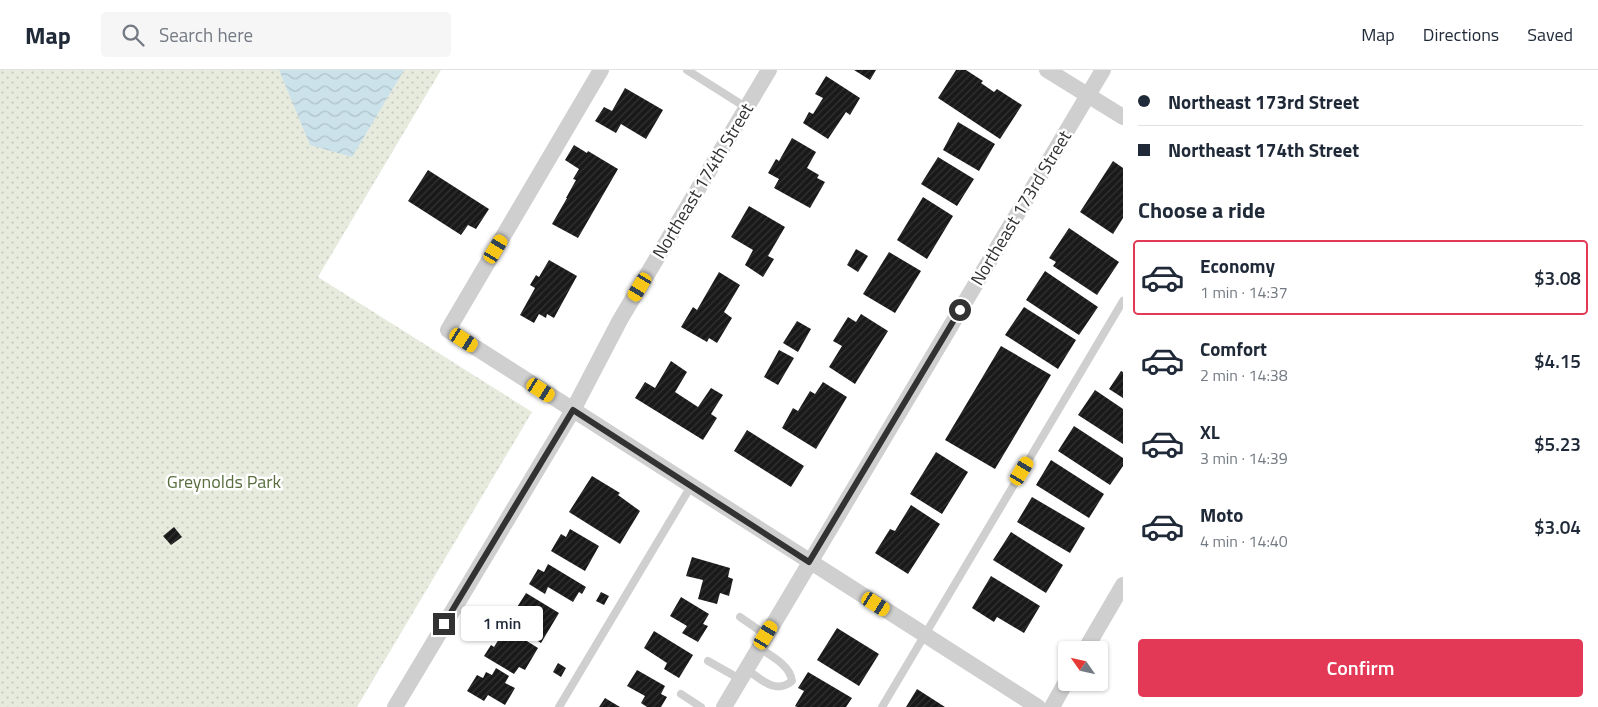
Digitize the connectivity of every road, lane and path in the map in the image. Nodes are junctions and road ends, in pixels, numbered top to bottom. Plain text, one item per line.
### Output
1 (601, 70) edge
2 (687, 70) edge
3 (769, 70) edge
4 (1047, 70) edge
5 (1103, 70) edge
6 (1088, 95) junction
7 (747, 108) junction
8 (1123, 117) edge
9 (1123, 301) edge
10 (573, 410) junction
11 (691, 486) junction
12 (809, 562) junction
13 (1123, 585) edge
14 (740, 617) dead end
15 (924, 634) junction
16 (762, 641) junction
17 (1090, 641) edge
18 (708, 661) dead end
19 (743, 674) junction
20 (1061, 691) edge
21 (681, 694) dead end
22 (394, 707) edge
23 (560, 707) edge
24 (701, 707) edge
25 (724, 707) edge
26 (882, 707) edge
27 (1038, 707) edge
28 (1052, 707) edge

1 - 10 street
2 - 7 lane
3 - 7 street, Northeast 174th Street
4 - 6 street
5 - 6 street, Northeast 173rd Street
6 - 8 street
6 - 12 street, Northeast 173rd Street
7 - 10 street, Northeast 174th Street
9 - 15 lane
10 - 11 street
10 - 22 street, Northeast 174th Street
11 - 12 street
11 - 23 lane
12 - 15 street
12 - 16 street, Northeast 173rd Street
13 - 17 street
14 - 16 lane
15 - 26 lane
15 - 27 street
16 - 19 street, Northeast 173rd Street
16 - 19 lane
18 - 19 lane
19 - 25 street, Northeast 173rd Street
20 - 28 street
21 - 24 lane

